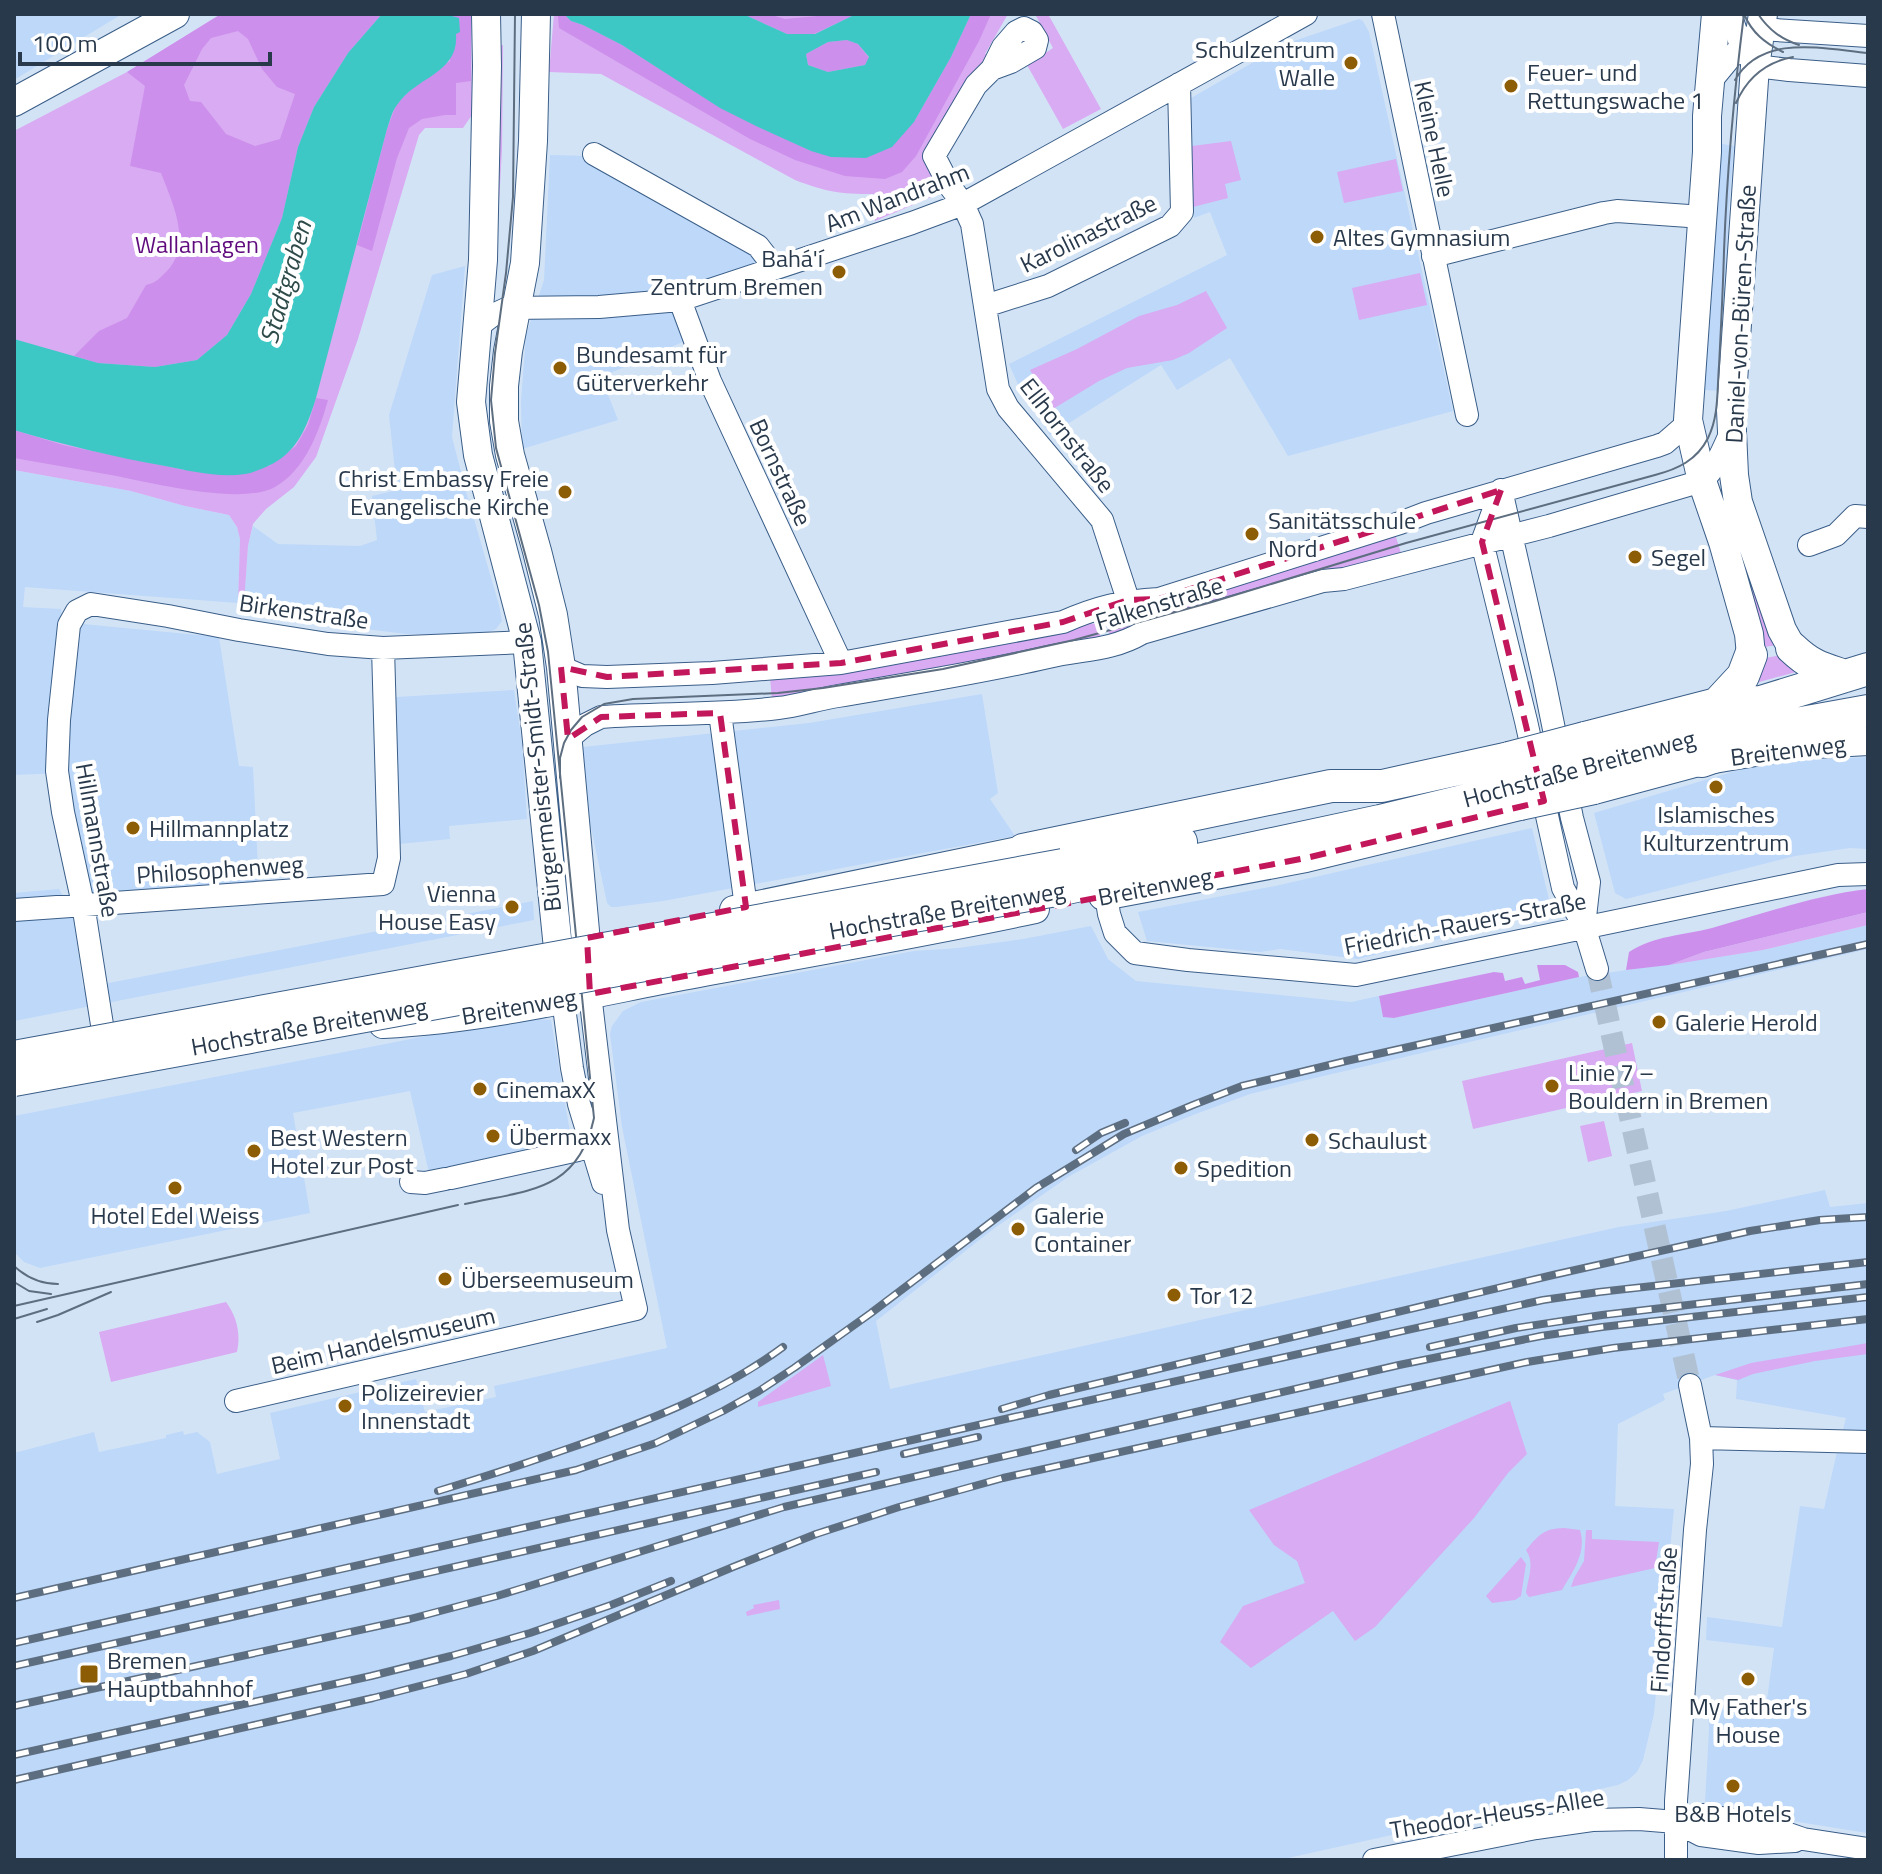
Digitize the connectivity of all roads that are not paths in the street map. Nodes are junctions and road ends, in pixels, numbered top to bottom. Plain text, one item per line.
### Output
1 (486, 14) edge
2 (536, 14) edge
3 (1306, 14) edge
4 (1383, 14) edge
5 (1716, 14) edge
6 (1730, 14) edge
7 (162, 18) edge
8 (1868, 36) edge
9 (1755, 39) edge
10 (992, 69) dead end
11 (1868, 76) edge
12 (1710, 82) junction
13 (1179, 84) junction
14 (14, 102) edge
15 (594, 154) dead end
16 (963, 204) junction
17 (1703, 217) junction
18 (1433, 256) junction
19 (775, 268) junction
20 (680, 300) junction
21 (985, 306) junction
22 (518, 307) junction
23 (477, 327) junction
24 (1467, 415) dead end
25 (1688, 423) junction
26 (1731, 432) junction
27 (1665, 443) junction
28 (1704, 473) junction
29 (1501, 490) junction
30 (1738, 502) junction
31 (1868, 517) edge
32 (1511, 535) junction
33 (1482, 542) junction
34 (1809, 545) dead end
35 (1128, 600) junction
36 (77, 611) joint
37 (527, 642) junction
38 (383, 648) junction
39 (1792, 648) joint
40 (1751, 655) joint
41 (841, 663) junction
42 (561, 667) junction
43 (1860, 678) edge
44 (1717, 704) junction
45 (1868, 711) edge
46 (720, 713) junction
47 (1785, 726) junction
48 (568, 739) junction
49 (1868, 741) edge
50 (1661, 751) junction
51 (1702, 761) junction
52 (1590, 765) junction
53 (1515, 784) junction
54 (1382, 786) junction
55 (1023, 850) joint
56 (1868, 874) edge
57 (1065, 877) junction
58 (1106, 895) junction
59 (83, 904) junction
60 (746, 907) junction
61 (14, 910) edge
62 (1584, 926) junction
63 (587, 938) junction
64 (556, 944) junction
65 (1597, 969) tunnel mouth
66 (370, 978) junction
67 (576, 996) junction
68 (382, 1024) junction
69 (103, 1027) junction
70 (14, 1043) edge
71 (14, 1057) edge
72 (93, 1075) junction
73 (14, 1080) edge
74 (14, 1091) edge
75 (598, 1142) junction
76 (411, 1182) dead end
77 (636, 1309) joint
78 (1690, 1385) tunnel mouth
79 (236, 1401) dead end
80 (1701, 1438) junction
81 (1868, 1442) edge
82 (1676, 1822) junction
83 (1868, 1849) edge
84 (1374, 1860) edge
85 (1676, 1860) edge

1 - 23 main road, Bürgermeister-Smidt-Straße
2 - 22 main road, Bürgermeister-Smidt-Straße
3 - 13 street, Am Wandrahm
4 - 18 street, Kleine Helle
5 - 12 main road, Daniel-von-Büren-Straße
6 - 9 street, Daniel-von-Büren-Straße
7 - 14 main road
8 - 9 street
9 - 11 street
9 - 12 street
9 - 26 main road, Daniel-von-Büren-Straße
10 - 16 street, Ellhornstraße
12 - 17 main road, Daniel-von-Büren-Straße
13 - 16 street, Am Wandrahm
13 - 21 street, Karolinastraße
15 - 19 street
16 - 19 street, Am Wandrahm
16 - 21 street, Ellhornstraße
17 - 18 street
17 - 25 main road, Daniel-von-Büren-Straße
18 - 24 street, Kleine Helle
19 - 20 street, Am Wandrahm
20 - 22 street, Am Wandrahm
20 - 41 street, Bornstraße
21 - 35 street, Ellhornstraße
22 - 23 street
22 - 42 main road, Bürgermeister-Smidt-Straße
23 - 37 main road, Bürgermeister-Smidt-Straße
25 - 27 street, Falkenstraße
25 - 28 main road, Daniel-von-Büren-Straße
26 - 28 street
26 - 30 main road, Daniel-von-Büren-Straße
27 - 28 street
27 - 29 street, Falkenstraße
28 - 30 street
28 - 32 street, Falkenstraße
28 - 40 main road, Daniel-von-Büren-Straße
29 - 32 street
29 - 33 street
29 - 35 street, Falkenstraße
30 - 39 main road, Daniel-von-Büren-Straße
31 - 34 street
32 - 33 street, Falkenstraße
32 - 62 street
33 - 46 street, Falkenstraße
33 - 62 street
35 - 41 street, Falkenstraße
36 - 38 street, Birkenstraße
36 - 59 street, Hillmannstraße
37 - 38 street, Birkenstraße
37 - 64 main road, Bürgermeister-Smidt-Straße
38 - 59 street, Philosophenweg
39 - 43 highway
40 - 44 highway
41 - 42 street, Falkenstraße
42 - 48 main road, Bürgermeister-Smidt-Straße
43 - 44 highway
43 - 50 highway, Hochstraße Breitenweg
44 - 52 highway
45 - 47 highway
46 - 48 street, Falkenstraße
46 - 60 street
47 - 50 highway
47 - 51 highway
48 - 63 main road, Bürgermeister-Smidt-Straße
49 - 51 main road, Breitenweg
50 - 52 highway, Hochstraße Breitenweg
51 - 52 main road, Breitenweg
52 - 53 highway, Hochstraße Breitenweg, bridge
53 - 54 highway
53 - 57 highway, Hochstraße Breitenweg
53 - 58 main road, Breitenweg
54 - 55 highway
54 - 57 highway, Hochstraße Breitenweg
55 - 60 main road
56 - 62 street, Friedrich-Rauers-Straße
57 - 71 highway, Hochstraße Breitenweg, bridge
57 - 73 highway, Hochstraße Breitenweg, bridge
58 - 62 street, Friedrich-Rauers-Straße
58 - 67 main road, Breitenweg
59 - 61 street, Philosophenweg
59 - 69 street, Hillmannstraße
60 - 63 main road
62 - 65 street
63 - 64 main road
63 - 67 main road, Bürgermeister-Smidt-Straße
64 - 66 main road
64 - 67 main road, Bürgermeister-Smidt-Straße
66 - 68 main road
66 - 69 main road
67 - 68 main road, Breitenweg
67 - 75 street, Bürgermeister-Smidt-Straße
68 - 72 main road, Breitenweg
69 - 70 main road
69 - 72 street, Hillmannstraße
72 - 74 main road, Breitenweg
75 - 76 street
75 - 77 street, Bürgermeister-Smidt-Straße
77 - 79 street, Beim Handelsmuseum
78 - 80 street, Findorffstraße
80 - 81 street
80 - 82 street, Findorffstraße
82 - 83 street, Theodor-Heuss-Allee
82 - 84 street, Theodor-Heuss-Allee
82 - 85 street, Findorffstraße

